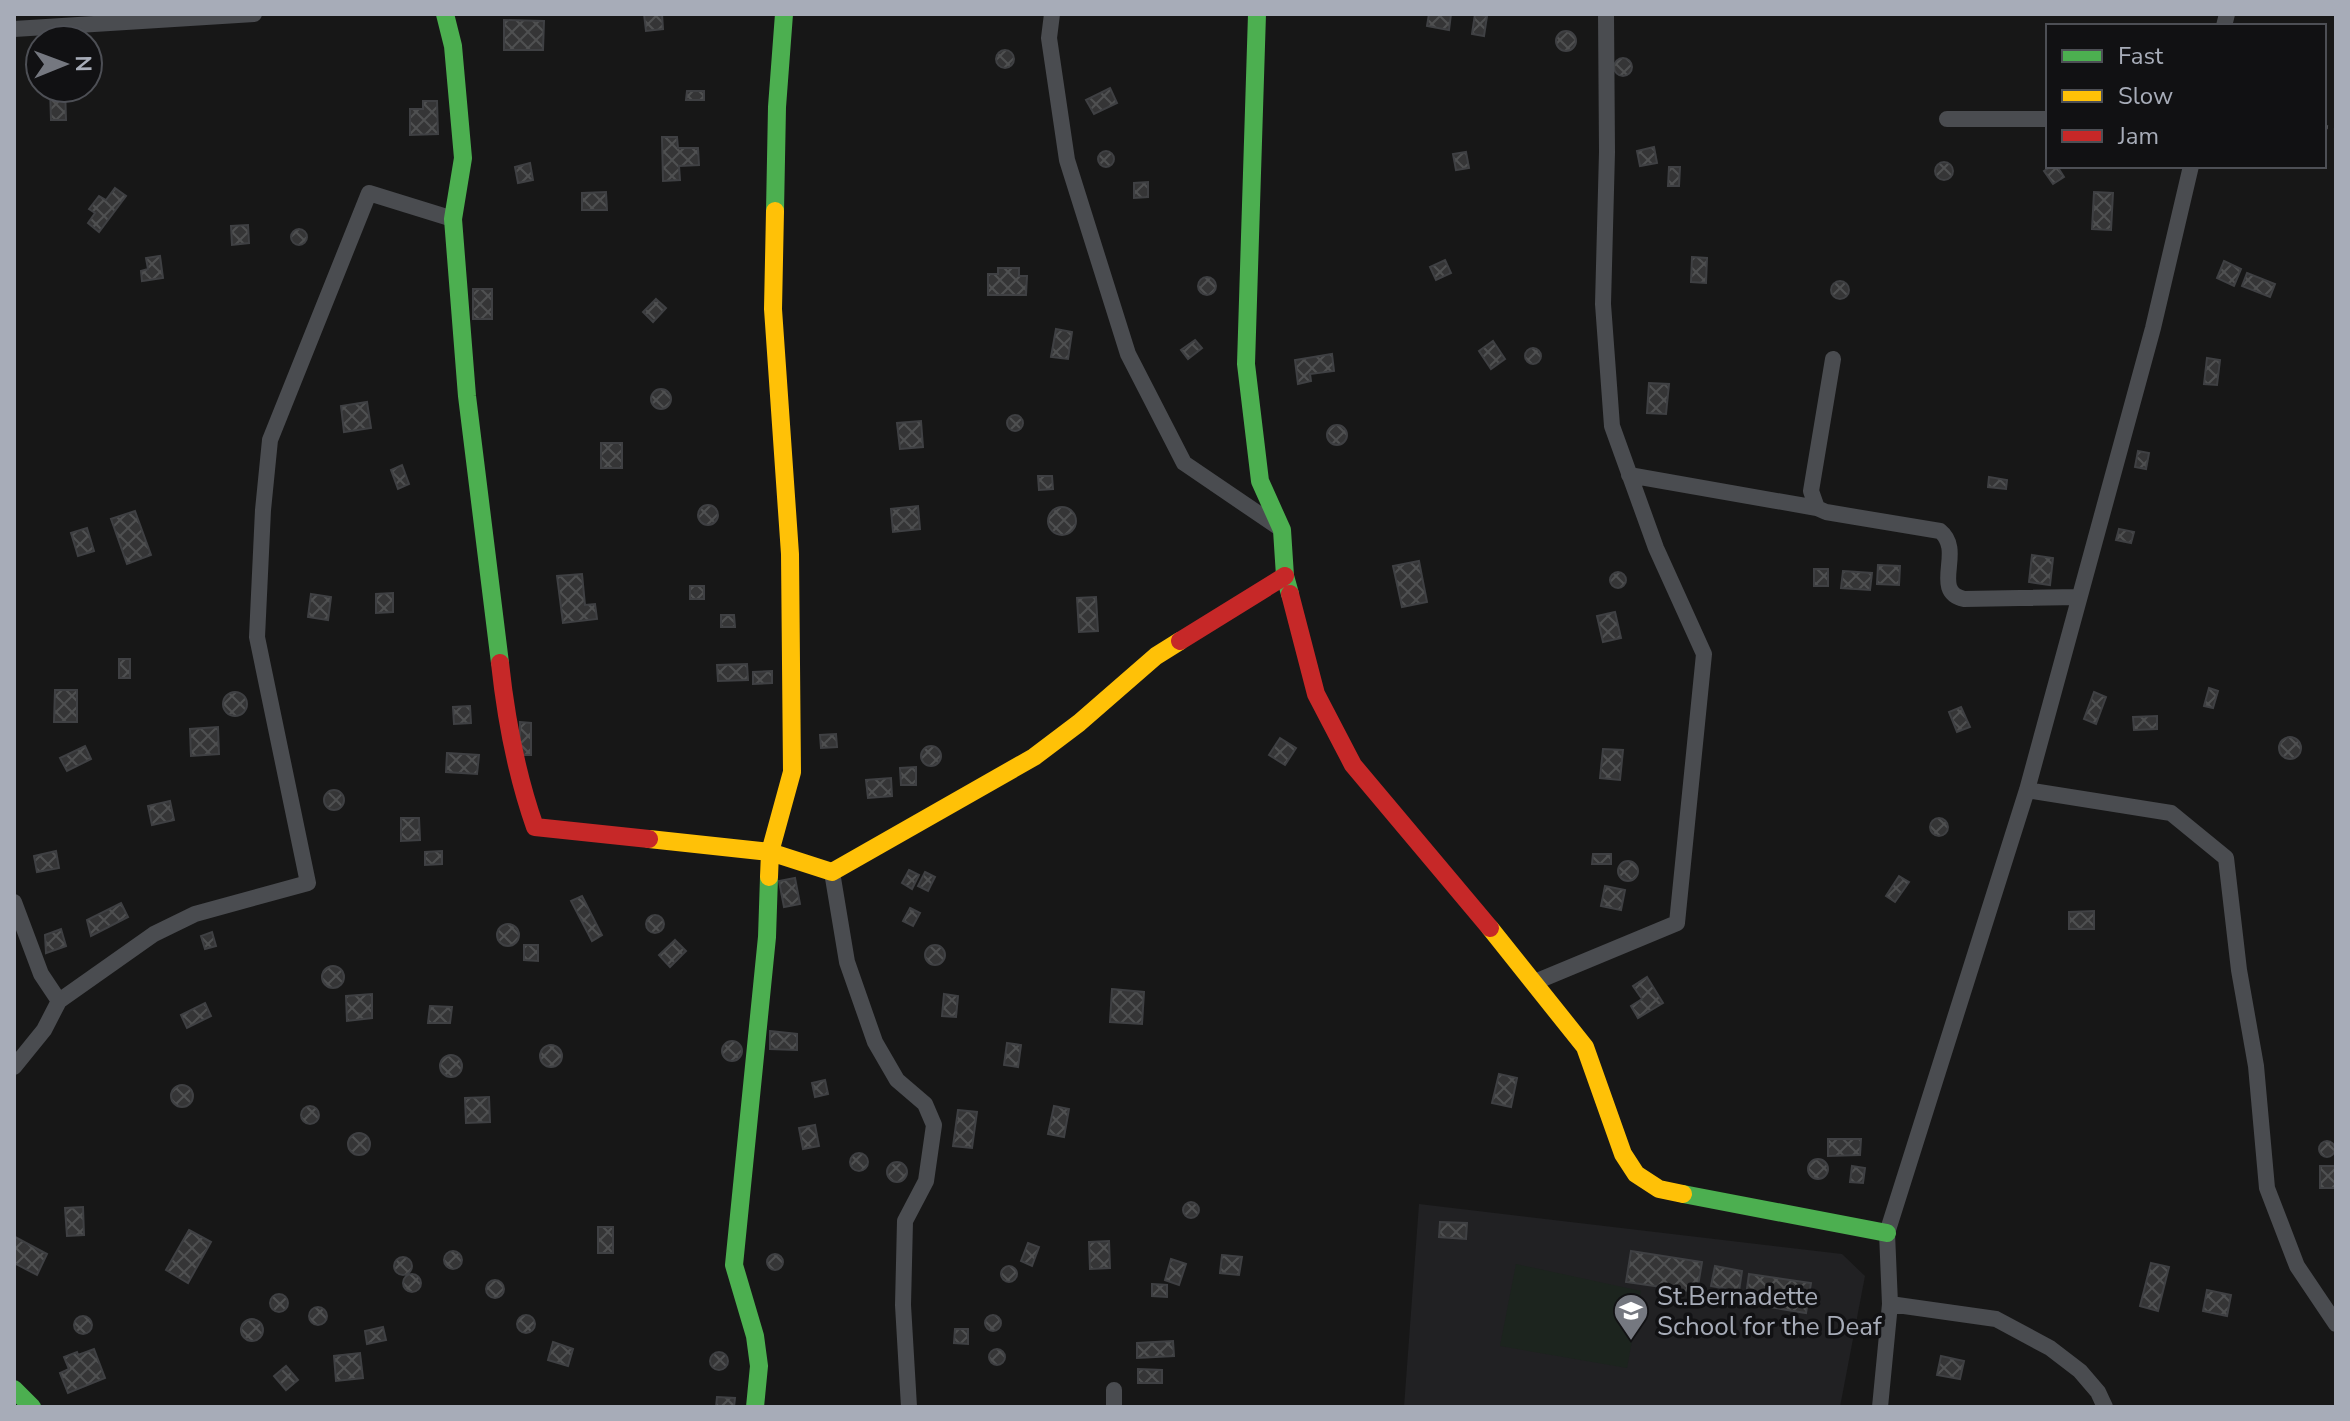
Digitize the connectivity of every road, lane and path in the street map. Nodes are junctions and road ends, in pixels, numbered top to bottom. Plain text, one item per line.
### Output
1 (254, 14) edge
2 (445, 14) edge
3 (784, 14) edge
4 (1052, 14) edge
5 (1257, 14) edge
6 (1606, 14) edge
7 (14, 29) edge
8 (1947, 119) dead end
9 (2046, 119) edge
10 (2191, 168) edge
11 (453, 219) junction
12 (1833, 359) dead end
13 (1629, 475) junction
14 (1817, 508) junction
15 (1282, 530) junction
16 (1285, 576) junction
17 (2079, 597) junction
18 (2027, 790) junction
19 (770, 852) junction
20 (832, 872) junction
21 (14, 902) edge
22 (1535, 982) junction
23 (59, 1001) junction
24 (14, 1067) edge
25 (1887, 1233) junction
26 (1890, 1304) junction
27 (2336, 1324) edge
28 (14, 1389) edge
29 (32, 1407) edge
30 (755, 1407) edge
31 (909, 1407) edge
32 (1880, 1407) edge
33 (2105, 1407) edge

1 - 7 street
2 - 11 street
3 - 19 street
4 - 15 street
5 - 15 street
6 - 13 street
8 - 9 street
10 - 17 street
11 - 19 street
11 - 23 street
12 - 14 street
13 - 14 street
13 - 22 street
14 - 17 street
15 - 16 street
16 - 20 street
16 - 22 street
17 - 18 street
18 - 25 street
18 - 27 street
19 - 20 street
19 - 30 street
20 - 31 street
21 - 23 street
22 - 25 street
23 - 24 street
25 - 26 street
26 - 32 street
26 - 33 street
28 - 29 street

